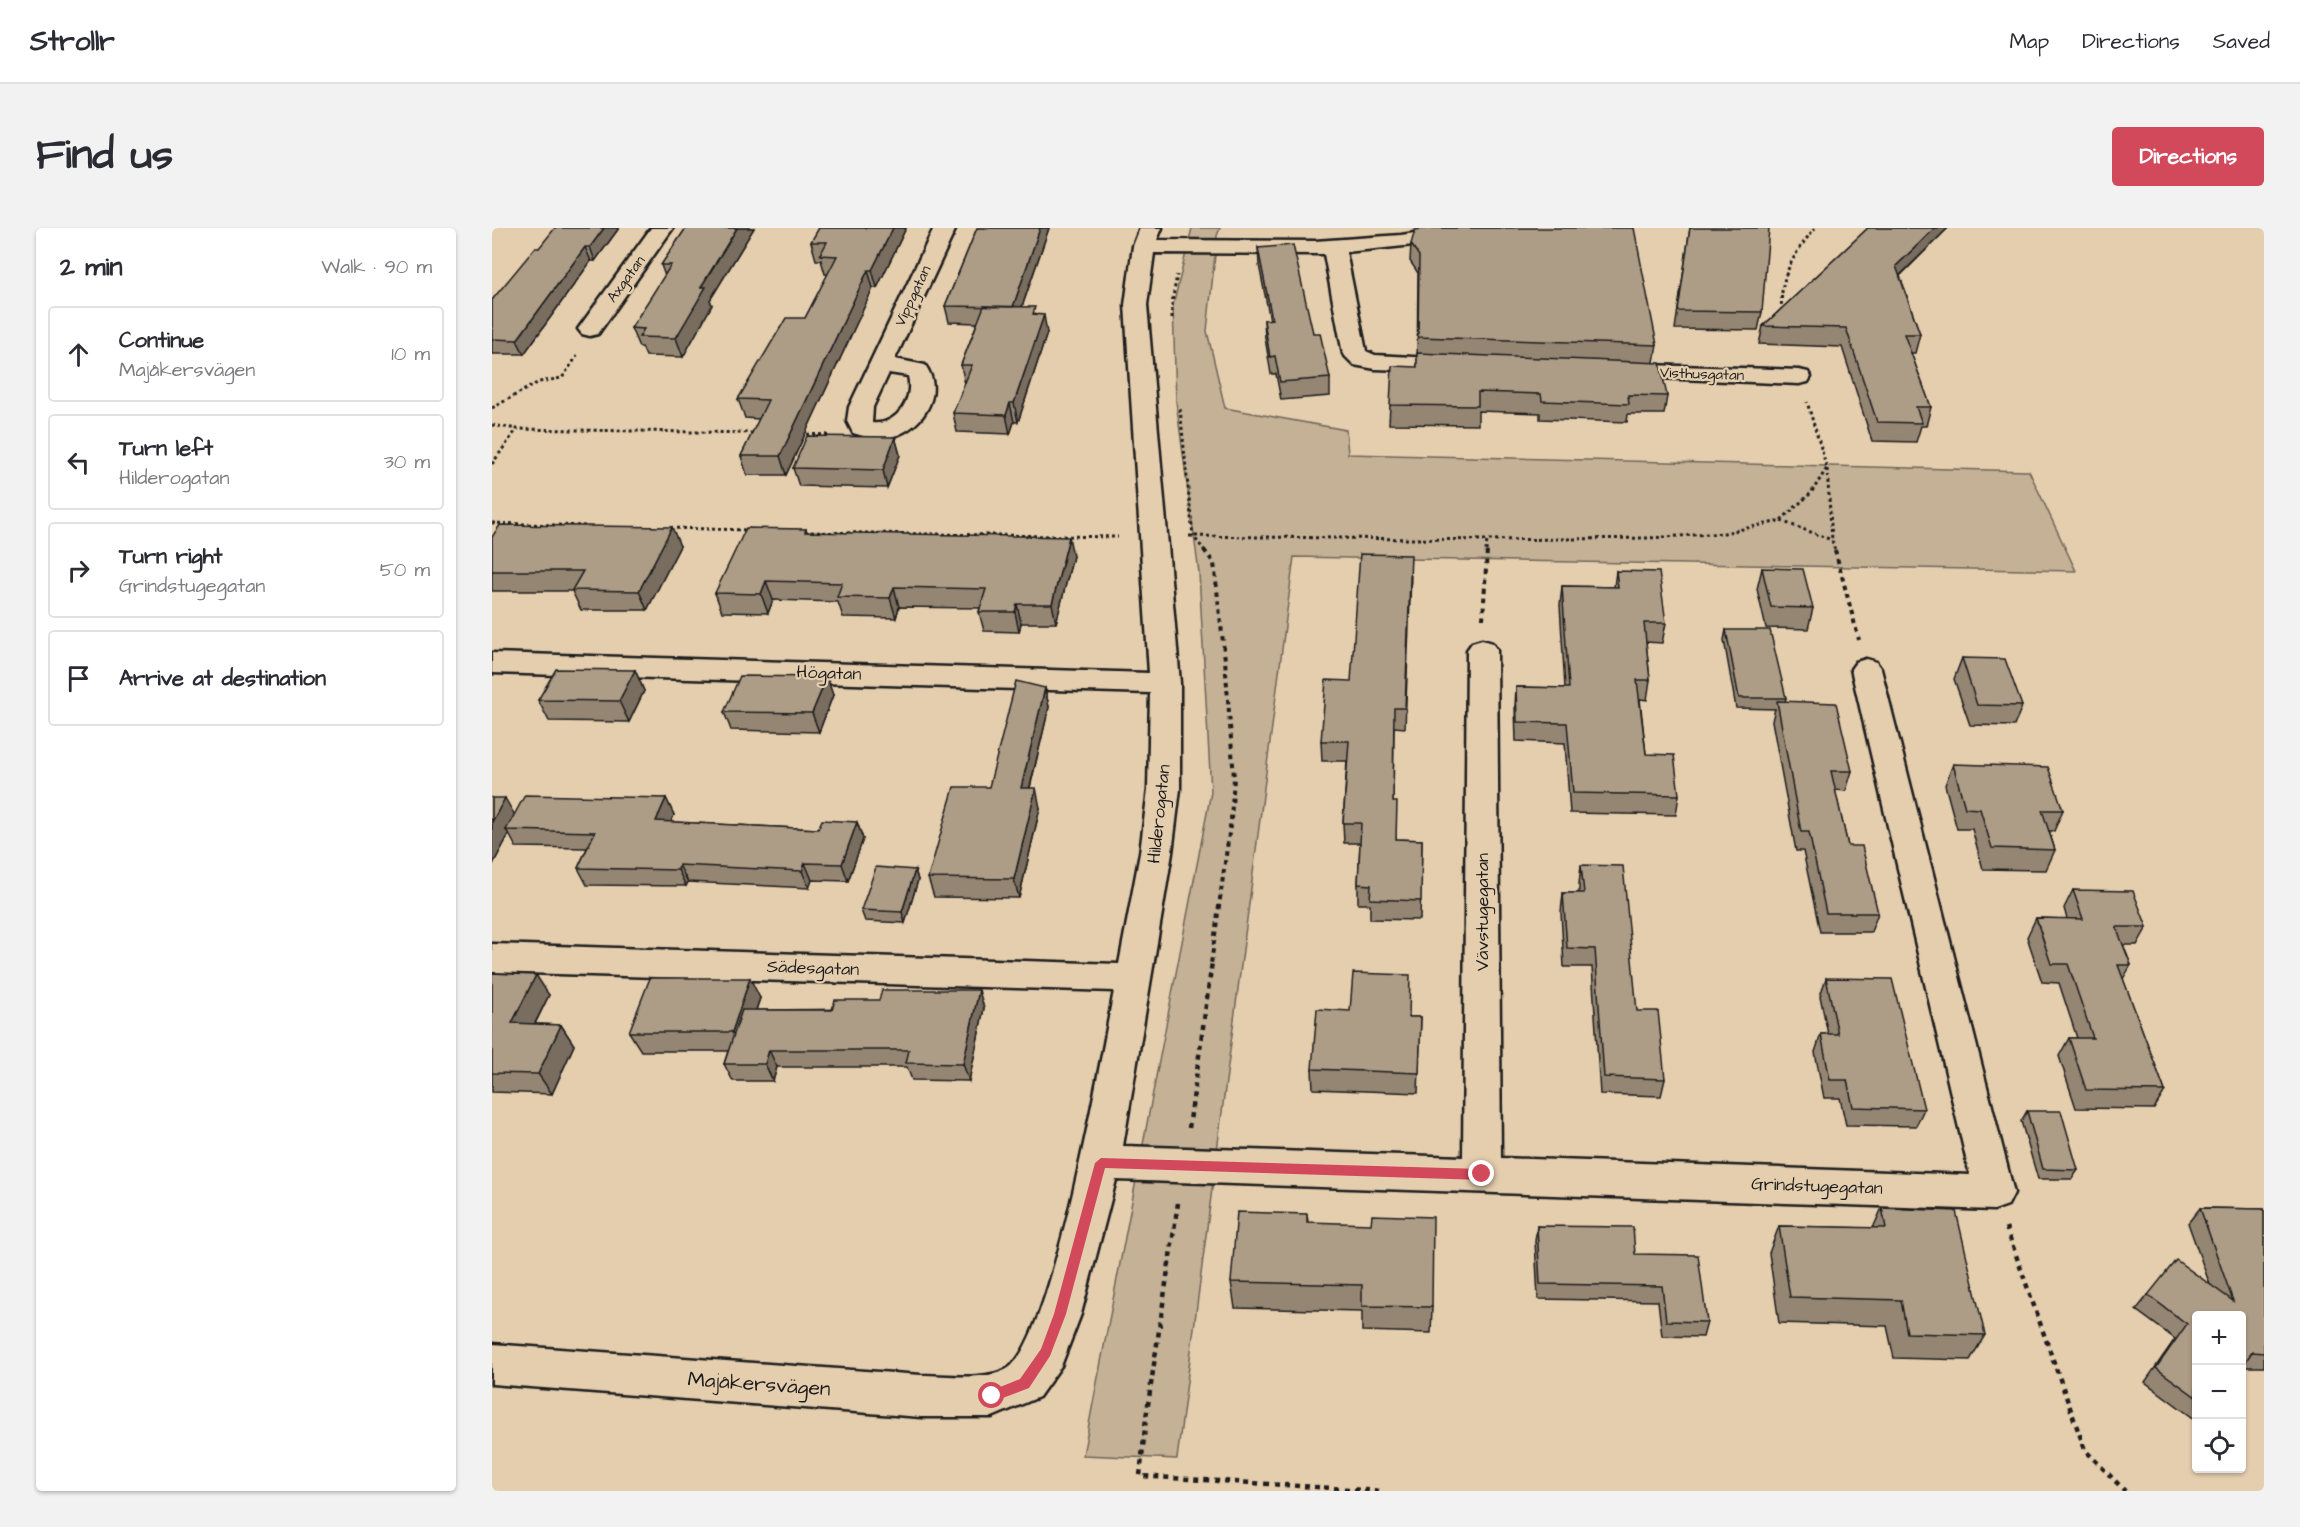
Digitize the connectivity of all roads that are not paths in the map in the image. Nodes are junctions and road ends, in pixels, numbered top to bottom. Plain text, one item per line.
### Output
1 (663, 228) edge
2 (945, 228) edge
3 (1485, 228) edge
4 (1388, 235) edge
5 (1148, 237) edge
6 (1334, 248) junction
7 (590, 329) road end
8 (881, 364) junction
9 (1481, 366) edge
10 (1599, 370) edge
11 (1799, 377) road end
12 (1482, 650) road end
13 (492, 663) edge
14 (1866, 669) road end
15 (1165, 683) junction
16 (492, 958) edge
17 (1134, 978) junction
18 (1101, 1163) junction
19 (1482, 1174) junction
20 (492, 1364) edge
21 (1024, 1383) joint

1 - 7 street, Axgatan
2 - 8 street, Vippgatan
3 - 4 street
4 - 6 street
5 - 6 street
5 - 15 street, Hilderogatan
6 - 9 street
8 - 8 street, Vippgatan
10 - 11 street, Visthusgatan
12 - 19 street, Vävstugegatan
13 - 15 street, Högatan
14 - 19 street, Grindstugegatan
15 - 17 street, Hilderogatan
16 - 17 street, Sädesgatan
17 - 18 street, Hilderogatan
18 - 19 street, Grindstugegatan
18 - 21 street, Hilderogatan
20 - 21 street, Majåkersvägen

